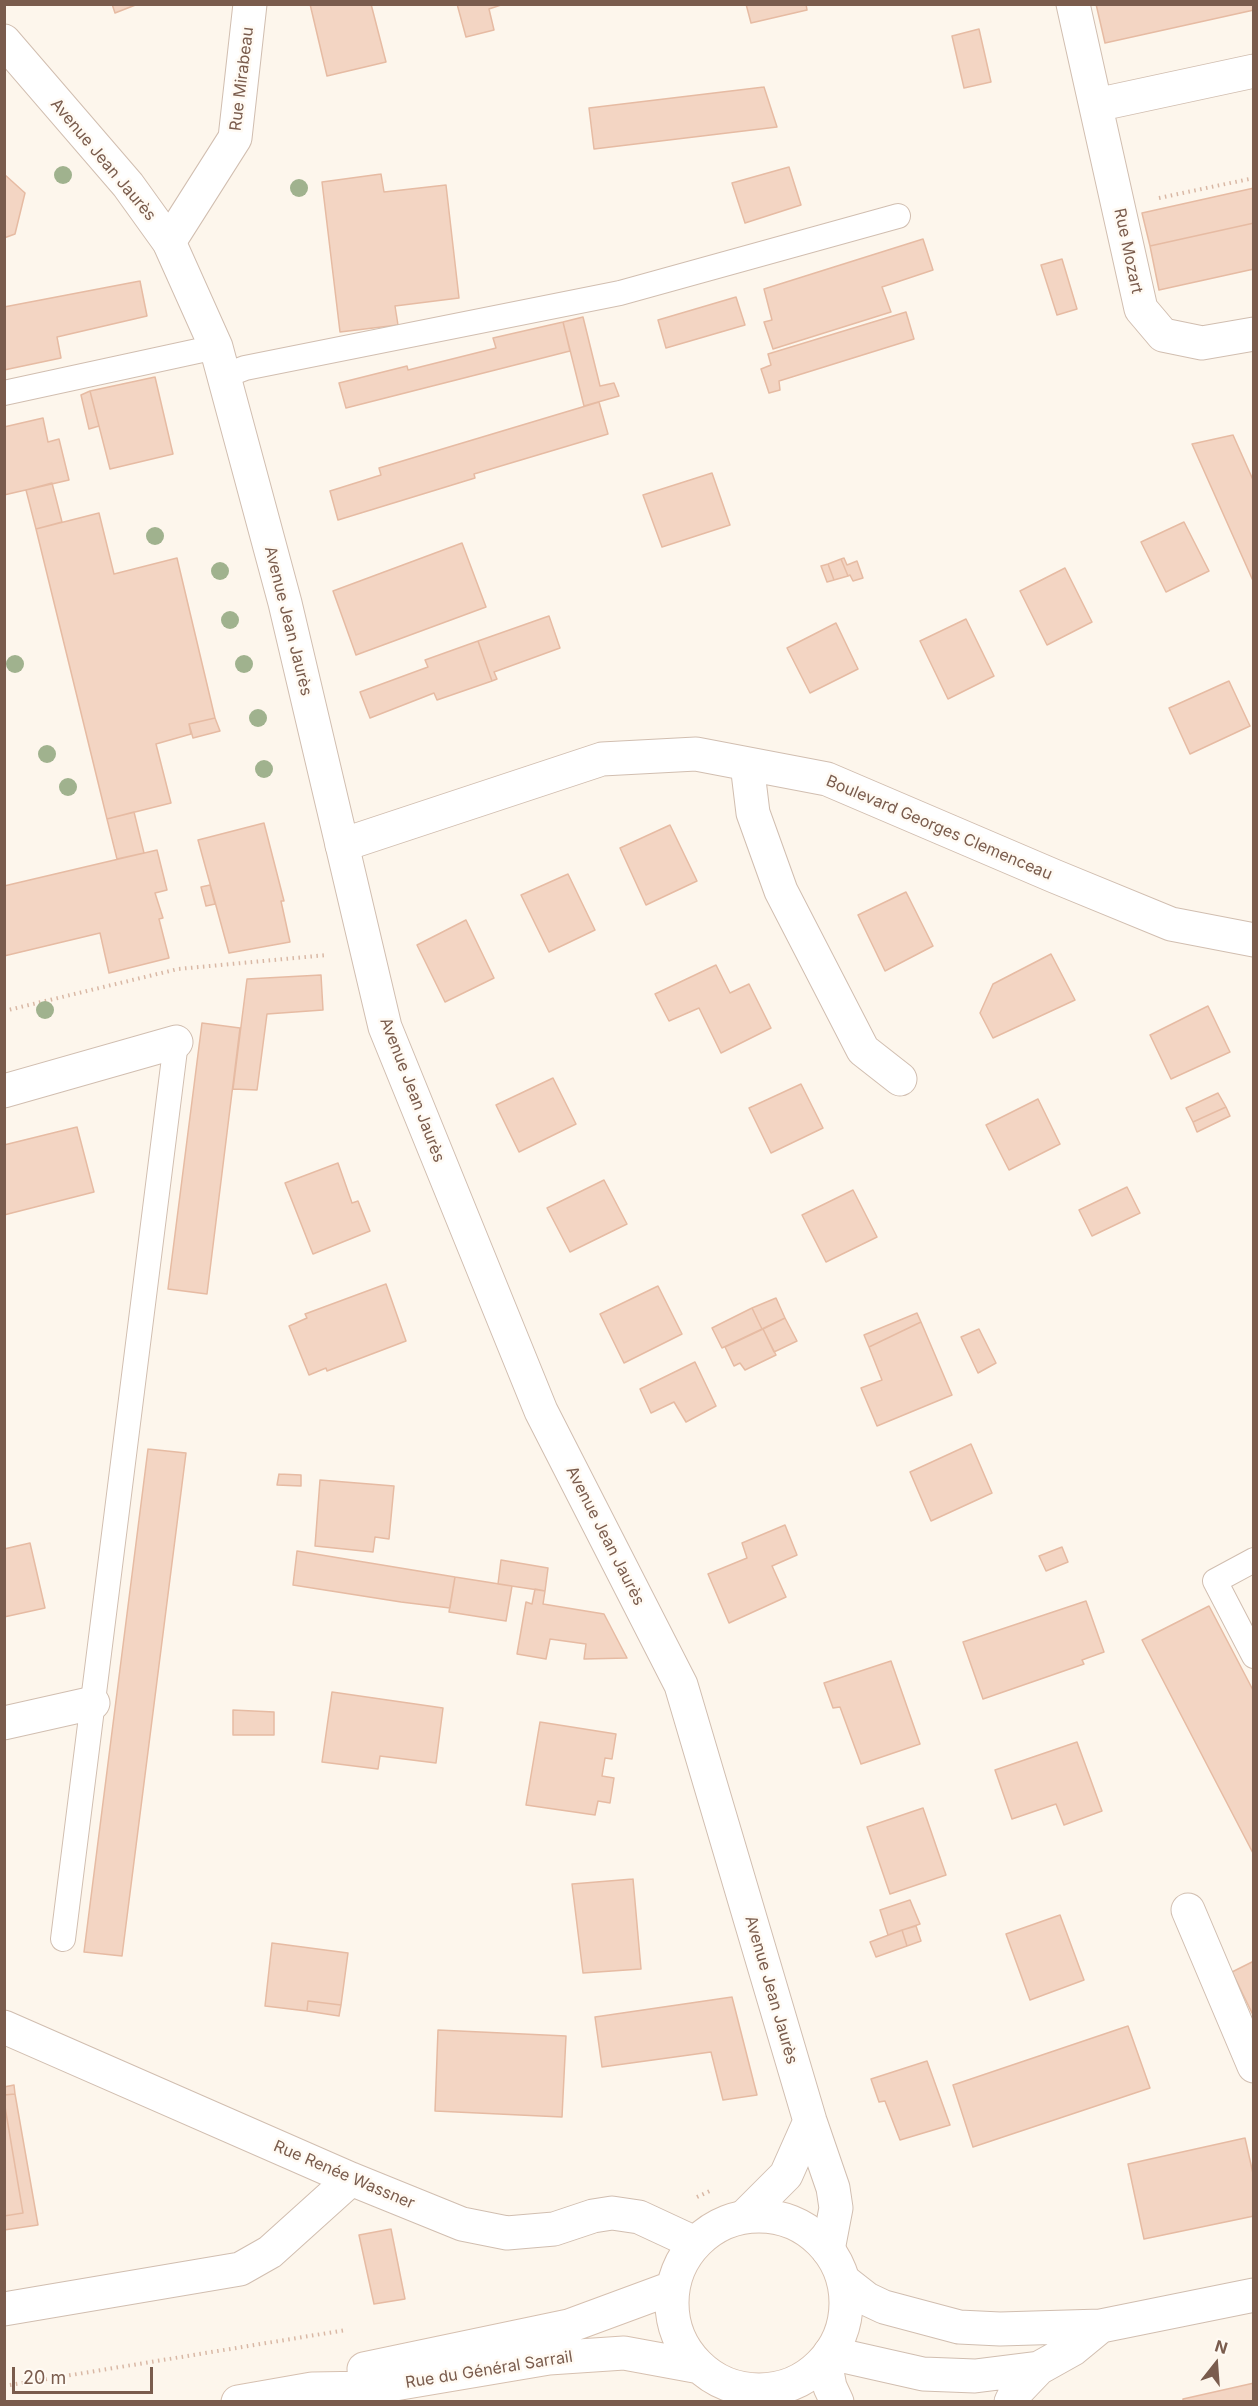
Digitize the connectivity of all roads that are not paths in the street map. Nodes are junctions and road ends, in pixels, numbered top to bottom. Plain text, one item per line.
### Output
1 (250, 4) edge
2 (1073, 4) edge
3 (4, 41) edge
4 (16, 61) edge
5 (1254, 71) edge
6 (1096, 105) junction
7 (898, 216) dead end
8 (169, 242) junction
9 (1254, 334) edge
10 (220, 362) junction
11 (4, 393) edge
12 (747, 764) junction
13 (342, 845) junction
14 (1254, 940) edge
15 (176, 1042) joint
16 (900, 1079) dead end
17 (4, 1090) edge
18 (1254, 1560) edge
19 (1254, 1656) edge
20 (93, 1703) junction
21 (4, 1723) edge
22 (1188, 1910) dead end
23 (63, 1939) dead end
24 (4, 2026) edge
25 (1254, 2066) edge
26 (810, 2121) junction
27 (351, 2179) junction
28 (745, 2216) junction
29 (695, 2243) junction
30 (828, 2250) junction
31 (844, 2281) junction
32 (672, 2288) junction
33 (1254, 2295) edge
34 (4, 2309) edge
35 (1101, 2326) junction
36 (827, 2357) junction
37 (700, 2367) junction
38 (1039, 2368) junction
39 (312, 2388) junction
40 (758, 2396) edge
41 (238, 2402) edge
42 (837, 2402) edge
43 (1011, 2402) edge

1 - 8 street, Rue Mirabeau
2 - 6 street, Rue Mozart
3 - 4 street, Avenue Jean Jaurès
4 - 8 street, Avenue Jean Jaurès
5 - 6 street
6 - 9 street, Rue Mozart
7 - 10 lane
8 - 10 street, Avenue Jean Jaurès
10 - 11 lane
10 - 13 street, Avenue Jean Jaurès
12 - 13 street, Boulevard Georges Clemenceau
12 - 14 street, Boulevard Georges Clemenceau
12 - 16 street
13 - 26 street, Avenue Jean Jaurès
15 - 17 street
15 - 20 lane
18 - 19 lane
20 - 21 street
20 - 23 lane
22 - 25 street
24 - 27 street, Rue Renée Wassner
26 - 28 street
26 - 30 street, Avenue Jean Jaurès
27 - 29 street, Rue Renée Wassner
27 - 34 street
28 - 29 street
28 - 30 street
29 - 32 street
30 - 31 street
31 - 35 street
31 - 36 street
32 - 37 street
32 - 39 street, Rue du Général Sarrail
33 - 35 street
35 - 38 street
36 - 38 street
36 - 40 street
36 - 42 street
37 - 39 street, Rue du Général Sarrail
37 - 40 street
38 - 43 street
39 - 41 street, Rue du Général Sarrail

